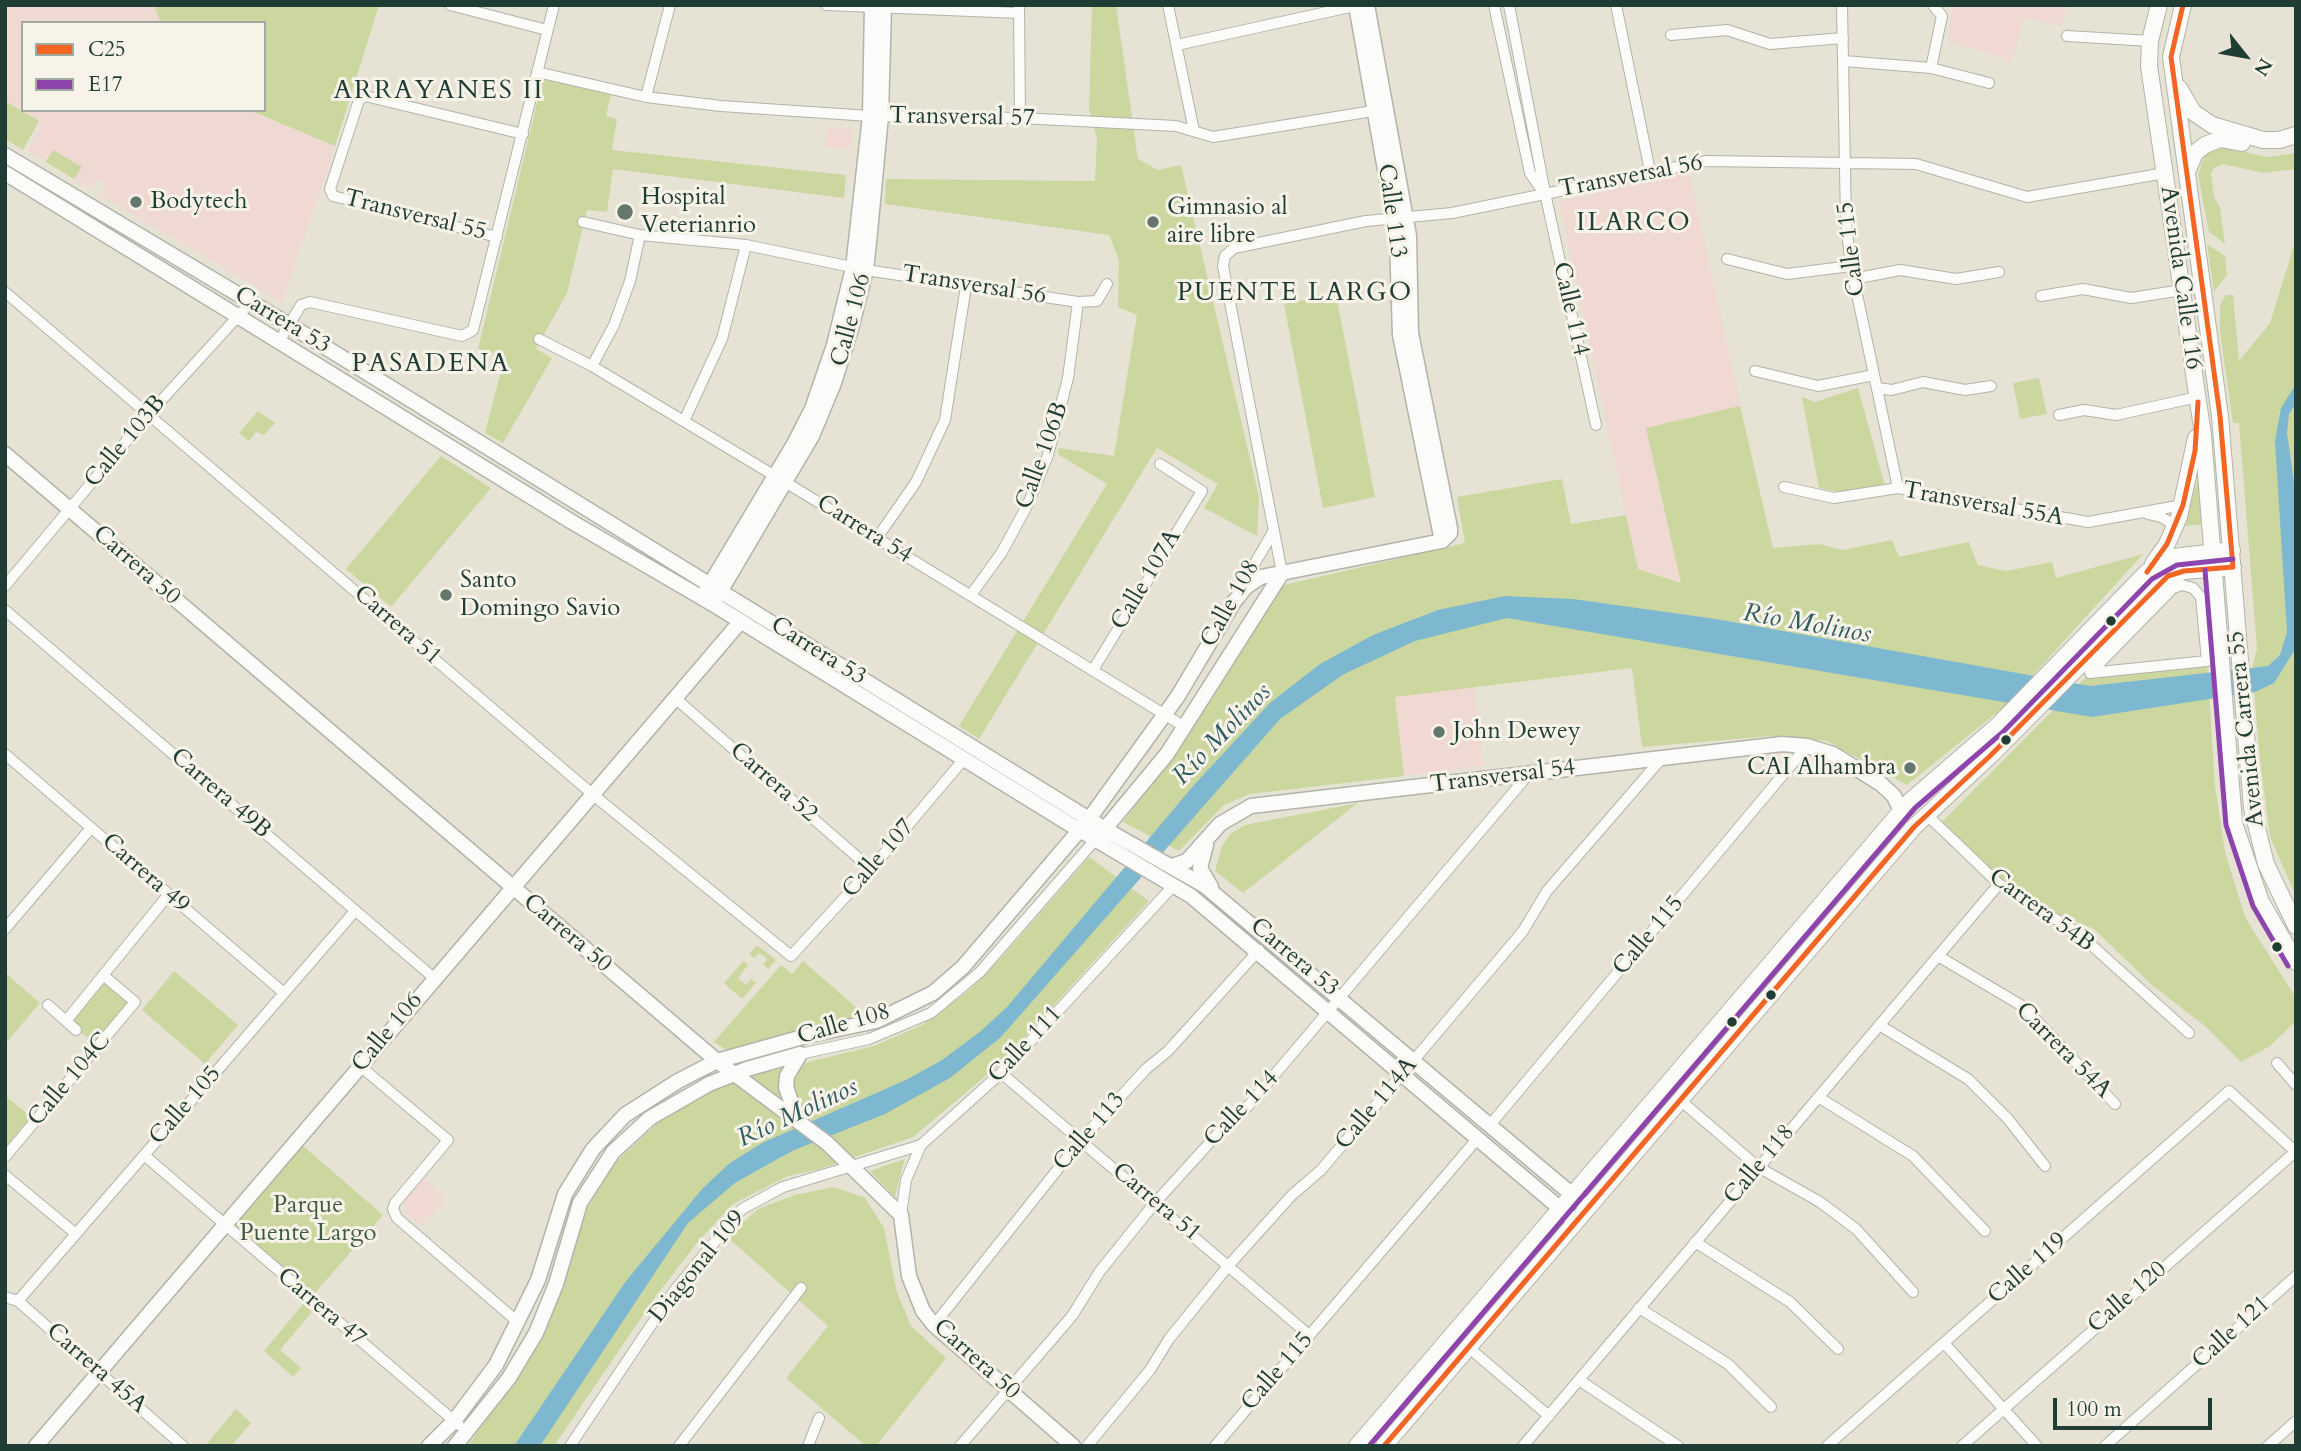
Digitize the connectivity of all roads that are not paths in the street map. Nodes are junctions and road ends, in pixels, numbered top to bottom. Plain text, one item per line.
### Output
1 (450, 5) edge
2 (554, 5) edge
3 (670, 5) edge
4 (827, 5) edge
5 (1168, 5) edge
6 (1357, 5) edge
7 (1367, 5) edge
8 (1494, 5) edge
9 (1509, 5) edge
10 (1616, 5) edge
11 (1842, 5) edge
12 (1933, 5) edge
13 (2159, 5) edge
14 (2183, 5) edge
15 (878, 7) edge
16 (1018, 9) edge
17 (547, 30) junction
18 (1671, 35) dead end
19 (2067, 36) dead end
20 (1843, 38) junction
21 (2150, 41) junction
22 (1177, 45) junction
23 (1844, 61) junction
24 (1931, 68) junction
25 (537, 72) junction
26 (2173, 74) junction
27 (1989, 83) dead end
28 (646, 97) junction
29 (1381, 110) junction
30 (875, 116) junction
31 (1020, 118) junction
32 (1194, 131) junction
33 (523, 134) junction
34 (2296, 135) edge
35 (2296, 143) edge
36 (11, 159) edge
37 (1844, 163) junction
38 (1650, 170) junction
39 (2165, 173) junction
40 (2186, 173) junction
41 (6, 174) edge
42 (1545, 193) junction
43 (1400, 219) junction
44 (583, 222) dead end
45 (640, 235) junction
46 (497, 237) junction
47 (746, 246) junction
48 (1225, 256) joint
49 (1727, 259) dead end
50 (1851, 266) junction
51 (859, 269) junction
52 (1999, 272) dead end
53 (1853, 279) junction
54 (1107, 284) dead end
55 (966, 286) junction
56 (2182, 290) junction
57 (5, 292) edge
58 (2041, 296) dead end
59 (251, 302) junction
60 (1078, 302) junction
61 (238, 315) junction
62 (288, 325) junction
63 (1405, 334) junction
64 (539, 339) dead end
65 (279, 340) junction
66 (592, 366) junction
67 (1755, 371) dead end
68 (1874, 375) junction
69 (1991, 386) dead end
70 (1877, 388) junction
71 (2198, 397) junction
72 (149, 414) junction
73 (2059, 415) dead end
74 (684, 421) junction
75 (1596, 425) dead end
76 (5, 454) edge
77 (1160, 464) dead end
78 (781, 480) junction
79 (1784, 487) dead end
80 (1898, 488) junction
81 (2183, 505) junction
82 (70, 509) junction
83 (2141, 513) junction
84 (2176, 526) junction
85 (1273, 532) junction
86 (877, 538) junction
87 (1442, 541) junction
88 (2232, 550) junction
89 (2213, 552) junction
90 (2233, 567) junction
91 (2214, 569) junction
92 (2147, 572) junction
93 (1282, 573) junction
94 (5, 586) edge
95 (711, 595) junction
96 (971, 595) junction
97 (1234, 602) junction
98 (5, 610) edge
99 (741, 621) junction
100 (2214, 664) junction
101 (1093, 670) junction
102 (675, 698) junction
103 (1166, 714) junction
104 (1185, 727) junction
105 (1807, 746) junction
106 (1662, 757) junction
107 (964, 759) junction
108 (7, 760) edge
109 (1528, 775) junction
110 (1881, 784) junction
111 (1922, 791) junction
112 (592, 793) junction
113 (1901, 811) junction
114 (1927, 815) junction
115 (1089, 819) junction
116 (91, 828) junction
117 (1079, 831) junction
118 (1100, 835) junction
119 (1209, 837) junction
120 (1165, 868) junction
121 (871, 869) junction
122 (1998, 884) junction
123 (1174, 885) junction
124 (512, 887) junction
125 (169, 894) junction
126 (1217, 895) junction
127 (355, 911) junction
128 (2296, 926) edge
129 (5, 929) edge
130 (1259, 950) junction
131 (791, 956) joint
132 (1938, 956) junction
133 (2296, 962) edge
134 (103, 975) junction
135 (434, 978) junction
136 (284, 993) junction
137 (1341, 998) junction
138 (48, 1004) dead end
139 (1330, 1011) junction
140 (66, 1021) junction
141 (1880, 1025) junction
142 (76, 1030) dead end
143 (2189, 1033) dead end
144 (800, 1054) junction
145 (1414, 1060) junction
146 (717, 1061) junction
147 (2277, 1063) dead end
148 (360, 1066) junction
149 (1001, 1073) junction
150 (2292, 1073) edge
151 (733, 1074) junction
152 (1403, 1074) junction
153 (2296, 1085) edge
154 (1818, 1097) junction
155 (1680, 1100) junction
156 (2115, 1104) dead end
157 (799, 1120) junction
158 (1490, 1125) junction
159 (1478, 1138) junction
160 (1081, 1140) junction
161 (921, 1145) junction
162 (2295, 1152) edge
163 (144, 1156) junction
164 (5, 1157) edge
165 (2045, 1166) dead end
166 (1758, 1167) junction
167 (853, 1168) junction
168 (5, 1175) edge
169 (1572, 1195) junction
170 (1156, 1202) junction
171 (1560, 1208) junction
172 (1588, 1208) junction
173 (901, 1215) junction
174 (1576, 1222) junction
175 (223, 1226) junction
176 (1985, 1231) dead end
177 (76, 1234) junction
178 (1695, 1242) junction
179 (1229, 1265) junction
180 (2296, 1276) edge
181 (802, 1288) dead end
182 (1913, 1292) dead end
183 (5, 1297) edge
184 (18, 1301) junction
185 (1639, 1308) junction
186 (519, 1323) junction
187 (934, 1325) junction
188 (1309, 1335) junction
189 (1944, 1343) junction
190 (1468, 1347) junction
191 (1838, 1349) dead end
192 (100, 1371) junction
193 (1579, 1380) junction
194 (1007, 1390) junction
195 (1771, 1407) dead end
196 (2005, 1407) junction
197 (1549, 1416) junction
198 (819, 1418) dead end
199 (454, 1421) junction
200 (2296, 1421) edge
201 (467, 1432) junction
202 (574, 1444) edge
203 (36, 1446) edge
204 (183, 1446) edge
205 (429, 1446) edge
206 (455, 1446) edge
207 (679, 1446) edge
208 (808, 1446) edge
209 (960, 1446) edge
210 (1073, 1446) edge
211 (1087, 1446) edge
212 (1215, 1446) edge
213 (1357, 1446) edge
214 (1384, 1446) edge
215 (1523, 1446) edge
216 (1678, 1446) edge
217 (1827, 1446) edge
218 (1962, 1446) edge
219 (2037, 1446) edge
220 (2105, 1446) edge
221 (2268, 1446) edge

1 - 17 street
2 - 17 street
3 - 28 street
4 - 15 street
5 - 22 street
6 - 22 street
6 - 29 street, Calle 113
7 - 29 street, Calle 113
8 - 42 street, Calle 114
9 - 42 street, Calle 114
10 - 38 street
11 - 20 street, Calle 115
12 - 24 street
13 - 21 main road, Avenida Calle 116
14 - 26 main road, Avenida Calle 116
15 - 16 street
15 - 30 street, Calle 106
16 - 31 street
17 - 25 street
18 - 20 street
19 - 21 street
20 - 23 street, Calle 115
21 - 39 main road, Avenida Calle 116
22 - 32 street
23 - 24 street
23 - 37 street, Calle 115
24 - 27 street
25 - 28 street, Transversal 57
25 - 33 street
26 - 34 main road
26 - 40 main road, Avenida Calle 116
28 - 30 street, Transversal 57
29 - 32 street, Transversal 57
29 - 43 street, Calle 113
30 - 31 street, Transversal 57
30 - 51 street, Calle 106
31 - 32 street, Transversal 57
33 - 46 street
33 - 46 street, Transversal 55
35 - 40 main road
36 - 41 street
36 - 59 street, Carrera 53
37 - 38 street, Transversal 56
37 - 39 street, Transversal 56
37 - 50 street, Calle 115
38 - 42 street, Transversal 56
39 - 56 main road, Avenida Calle 116
40 - 88 main road, Avenida Calle 116
41 - 61 street, Carrera 53
42 - 43 street, Transversal 56
42 - 75 street, Calle 114
43 - 48 street, Transversal 56
43 - 63 street, Calle 113
44 - 45 street, Transversal 56
45 - 47 street, Transversal 56
45 - 66 street
46 - 62 street
47 - 51 street, Transversal 56
47 - 74 street
48 - 85 street, Calle 108
49 - 50 street
50 - 53 street, Calle 115
51 - 55 street, Transversal 56
51 - 78 street, Calle 106
52 - 53 street
53 - 68 street, Calle 115
54 - 60 street, Transversal 56
55 - 60 street, Transversal 56
55 - 86 street
56 - 58 street
56 - 71 main road, Avenida Calle 116
57 - 72 street, Carrera 51
59 - 61 street, Calle 103B
59 - 62 street, Carrera 53
60 - 96 street, Calle 106B
61 - 65 street, Carrera 53
61 - 72 street, Calle 103B
62 - 65 street
62 - 95 street, Carrera 53
63 - 87 street, Calle 113
63 - 87 street, Calle 113
64 - 66 street, Carrera 54
65 - 95 street, Carrera 53
66 - 74 street, Carrera 54
67 - 68 street
68 - 70 street, Calle 115
69 - 70 street
70 - 80 street, Calle 115
71 - 73 street
71 - 81 main road
71 - 89 main road, Avenida Calle 116
72 - 82 street, Calle 103B
72 - 112 street, Carrera 51
74 - 78 street, Carrera 54
76 - 82 street, Carrera 50
77 - 101 street, Calle 107A
78 - 86 street, Carrera 54
78 - 95 street, Calle 106
79 - 80 street, Transversal 55A
80 - 83 street, Transversal 55A
81 - 83 street, Transversal 55A
81 - 84 main road
82 - 94 street, Calle 103B
82 - 124 street, Carrera 50
83 - 84 street, Transversal 55A
84 - 92 main road
85 - 93 street, Calle 108
85 - 97 street, Calle 108
86 - 96 street, Carrera 54
87 - 93 street
88 - 89 main road
88 - 90 main road, Avenida Calle 116
89 - 91 main road, Avenida Calle 116
89 - 92 main road
90 - 91 main road
90 - 128 main road, Avenida Carrera 55
91 - 100 main road, Avenida Carrera 55
91 - 114 main road
92 - 111 main road
93 - 97 street
93 - 104 street, Calle 108
95 - 99 street, Carrera 53
95 - 115 street, Carrera 53
96 - 101 street, Carrera 54
97 - 103 street, Calle 108
98 - 127 street, Carrera 49B
99 - 102 street, Calle 106
99 - 107 street, Carrera 53
100 - 100 street
100 - 133 main road, Avenida Carrera 55
101 - 103 street, Carrera 54
102 - 112 street, Calle 106
102 - 121 street, Carrera 52
103 - 104 street, Carrera 54
103 - 115 street, Calle 108
104 - 118 street, Calle 108
105 - 106 street, Transversal 54
105 - 110 street
105 - 158 street, Calle 115
106 - 109 street, Transversal 54
106 - 145 street, Calle 114A
107 - 117 street, Carrera 53
107 - 121 street, Calle 107
108 - 116 street, Carrera 49
109 - 119 street, Transversal 54
109 - 137 street, Calle 114
110 - 111 street
110 - 113 street
111 - 113 main road
112 - 124 street, Calle 106
112 - 131 street, Carrera 51
113 - 169 main road
114 - 122 street, Carrera 54B
114 - 155 main road
115 - 117 street, Calle 108
115 - 118 street, Carrera 53
116 - 125 street, Carrera 49
116 - 129 street
117 - 118 street, Carrera 53
117 - 146 street, Calle 108
118 - 120 street, Carrera 53
118 - 144 street, Calle 108
119 - 120 street, Transversal 54
119 - 126 street
120 - 123 street, Carrera 53
120 - 126 street, Carrera 53
121 - 131 street, Calle 107
122 - 132 street, Calle 118
122 - 143 street, Carrera 54B
123 - 130 street, Carrera 53
123 - 149 street, Calle 111
124 - 135 street, Calle 106
124 - 146 street, Carrera 50
125 - 134 street
125 - 136 street, Carrera 49
126 - 137 street, Carrera 53
127 - 135 street, Carrera 49B
127 - 136 street, Calle 105
130 - 139 street, Carrera 53
130 - 160 street, Calle 113
132 - 141 street, Calle 118
132 - 156 street, Carrera 54A
134 - 140 street
134 - 164 street, Calle 104C
135 - 148 street, Calle 106
136 - 163 street, Calle 105
137 - 139 street, Calle 114
137 - 145 street, Carrera 53
138 - 140 street
139 - 152 street, Carrera 53
139 - 170 street, Calle 114
140 - 142 street
141 - 154 street, Calle 118
141 - 165 street
144 - 151 street, Calle 108
144 - 157 street
145 - 152 street, Calle 114A
145 - 158 street, Carrera 53
146 - 151 street, Carrera 50
146 - 186 street, Calle 108
147 - 150 street
148 - 175 street, Calle 106
148 - 186 street
149 - 160 street, Carrera 51
149 - 161 street, Calle 111
150 - 153 street
151 - 157 street, Carrera 50
151 - 201 street, Calle 108
152 - 159 street, Carrera 53
152 - 179 street, Calle 114A
154 - 166 street, Calle 118
154 - 176 street
155 - 166 street
155 - 172 main road
157 - 167 street, Carrera 50
158 - 169 street, Carrera 53
159 - 171 street, Carrera 53
159 - 188 street, Calle 115
160 - 170 street, Carrera 51
160 - 187 street, Calle 113
161 - 167 street, Diagonal 109
161 - 173 street, Calle 111
162 - 189 street, Calle 119
162 - 196 street, Calle 120
163 - 175 street, Carrera 47
163 - 177 street, Calle 105
166 - 178 street, Calle 118
166 - 182 street
167 - 173 street, Carrera 50
167 - 202 street, Diagonal 109
168 - 177 street
169 - 171 main road
169 - 172 street, Carrera 53
170 - 179 street, Carrera 51
170 - 194 street, Calle 114
171 - 174 street, Carrera 53
171 - 213 main road
172 - 174 main road
173 - 187 street, Carrera 50
174 - 190 main road
175 - 192 street, Calle 106
175 - 199 street, Carrera 47
177 - 184 street, Calle 105
178 - 185 street, Calle 118
178 - 191 street
179 - 188 street, Carrera 51
179 - 211 street, Calle 114A
180 - 220 street, Calle 121
181 - 207 street
183 - 184 street, Carrera 45A
184 - 192 street, Carrera 45A
185 - 193 street, Calle 118
185 - 195 street
186 - 199 street, Calle 108
187 - 194 street, Carrera 50
188 - 212 street, Calle 115
189 - 196 street
189 - 217 street, Calle 119
190 - 197 street
190 - 214 main road
192 - 203 street, Calle 106
192 - 204 street, Carrera 45A
193 - 197 street, Calle 118
193 - 216 street
194 - 209 street, Calle 114
194 - 210 street, Carrera 50
196 - 218 street, Calle 120
196 - 219 street
197 - 215 street, Calle 118
198 - 208 street
199 - 201 street, Carrera 47
199 - 205 street, Calle 108
200 - 221 street
201 - 206 street, Calle 108

